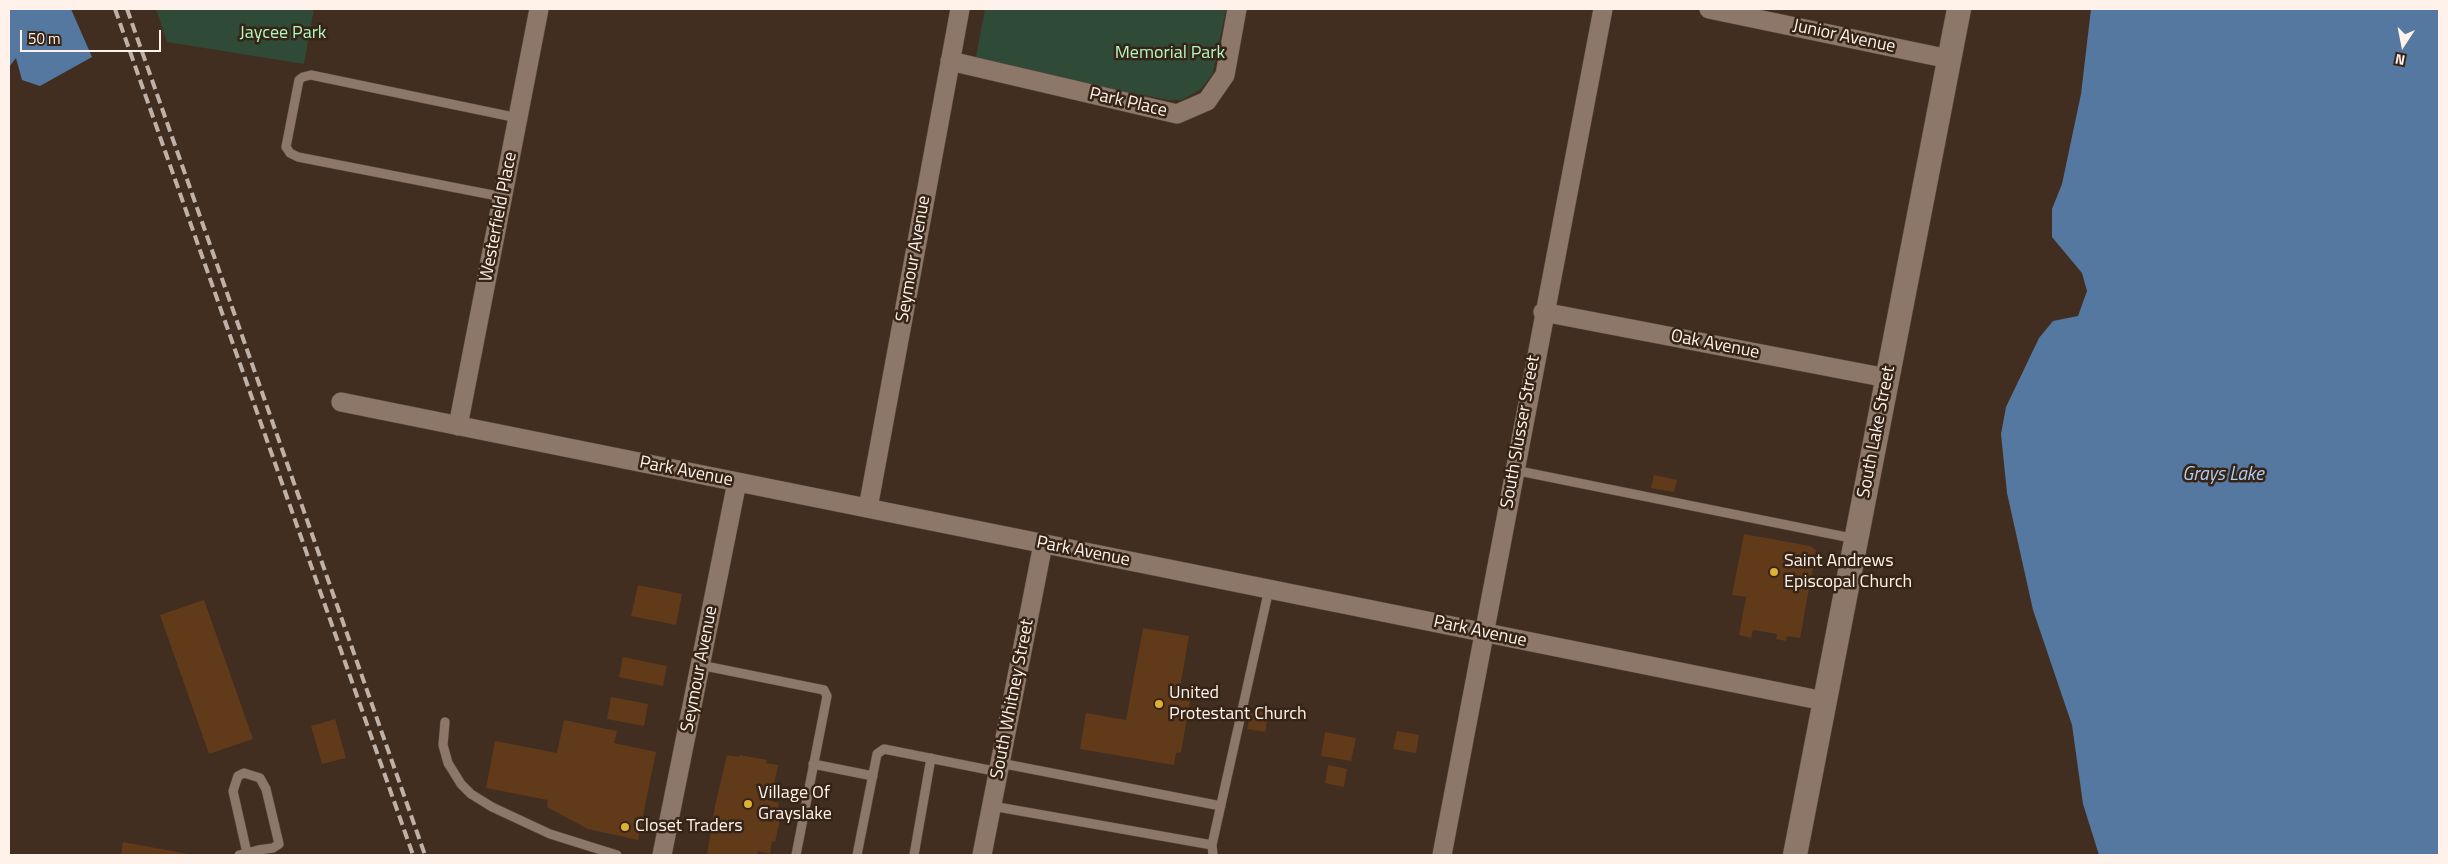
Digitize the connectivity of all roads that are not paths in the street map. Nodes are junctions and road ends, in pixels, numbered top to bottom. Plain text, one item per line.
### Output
1 (539, 9) edge
2 (960, 9) edge
3 (1237, 9) edge
4 (1603, 9) edge
5 (1709, 9) edge
6 (1959, 9) edge
7 (1949, 59) junction
8 (950, 61) junction
9 (518, 118) junction
10 (502, 197) junction
11 (1543, 312) junction
12 (1887, 378) junction
13 (341, 402) dead end
14 (458, 426) junction
15 (1514, 470) junction
16 (737, 482) junction
17 (868, 508) junction
18 (1856, 540) junction
19 (1043, 544) junction
20 (1268, 589) junction
21 (1485, 633) junction
22 (700, 665) junction
23 (1824, 701) junction
24 (445, 722) dead end
25 (931, 758) junction
26 (814, 764) junction
27 (999, 767) junction
28 (873, 776) junction
29 (992, 806) junction
30 (1221, 806) junction
31 (1212, 845) junction
32 (243, 854) edge
33 (617, 855) edge
34 (662, 855) edge
35 (796, 855) edge
36 (857, 855) edge
37 (914, 855) edge
38 (982, 855) edge
39 (1213, 855) edge
40 (1442, 855) edge
41 (1795, 855) edge

1 - 9 street, Westerfield Place
2 - 8 street, Seymour Avenue
3 - 8 street, Park Place
4 - 11 street, South Slusser Street
5 - 7 street, Junior Avenue
6 - 7 street, South Lake Street
7 - 12 street, South Lake Street
8 - 17 street, Seymour Avenue
9 - 10 street, Westerfield Place
9 - 10 lane
10 - 14 street, Westerfield Place
11 - 12 street, Oak Avenue
11 - 15 street, South Slusser Street
12 - 18 street, South Lake Street
13 - 14 street, Park Avenue
14 - 16 street, Park Avenue
15 - 18 lane
15 - 21 street, South Slusser Street
16 - 17 street, Park Avenue
16 - 22 street, Seymour Avenue
17 - 19 street, Park Avenue
18 - 23 street, South Lake Street
19 - 20 street, Park Avenue
19 - 27 street, South Whitney Street
20 - 21 street, Park Avenue
20 - 30 lane
21 - 23 street, Park Avenue
21 - 40 street, South Slusser Street
22 - 26 lane
22 - 34 street, Seymour Avenue
23 - 41 street, South Lake Street
24 - 33 lane
25 - 27 lane
25 - 28 lane
25 - 37 lane
26 - 28 lane
26 - 35 lane
27 - 29 street, South Whitney Street
27 - 30 lane
28 - 36 lane
29 - 31 lane
29 - 38 street, South Whitney Street
30 - 31 lane
31 - 39 lane
32 - 32 lane

